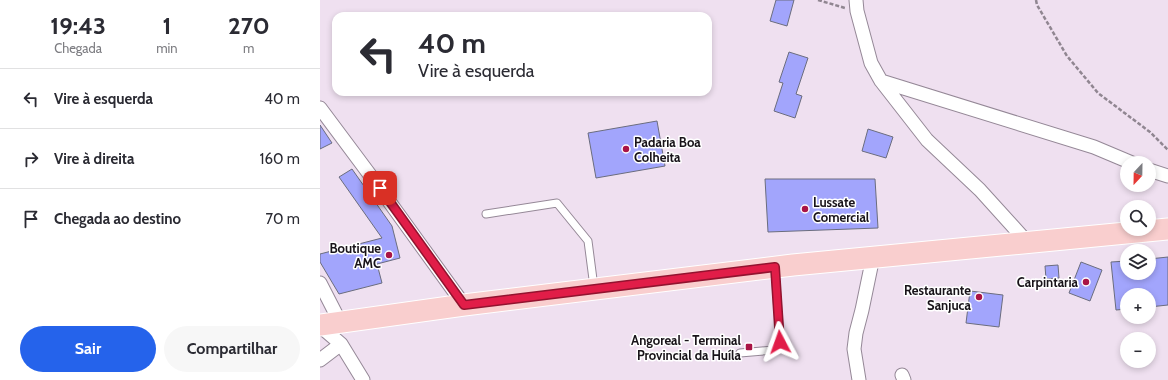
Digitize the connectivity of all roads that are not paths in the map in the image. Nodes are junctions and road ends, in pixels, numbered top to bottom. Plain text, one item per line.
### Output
1 (854, 5) edge
2 (881, 81) junction
3 (320, 108) edge
4 (1120, 158) edge
5 (1156, 172) edge
6 (1168, 176) edge
7 (486, 214) dead end
8 (1168, 229) edge
9 (1028, 242) junction
10 (873, 257) junction
11 (775, 267) junction
12 (320, 283) edge
13 (594, 289) junction
14 (464, 305) junction
15 (340, 322) junction
16 (320, 325) edge
17 (341, 344) junction
18 (740, 353) dead end
19 (320, 360) edge
20 (363, 380) edge
21 (859, 380) edge

1 - 2 street
2 - 4 street
2 - 9 street
3 - 14 street
5 - 6 street
7 - 13 lane
8 - 9 main road
9 - 10 main road
10 - 11 main road
10 - 21 street
11 - 13 main road
11 - 18 lane
12 - 15 street
13 - 14 main road
14 - 15 main road
15 - 16 main road
16 - 17 street
17 - 19 street
17 - 20 street

